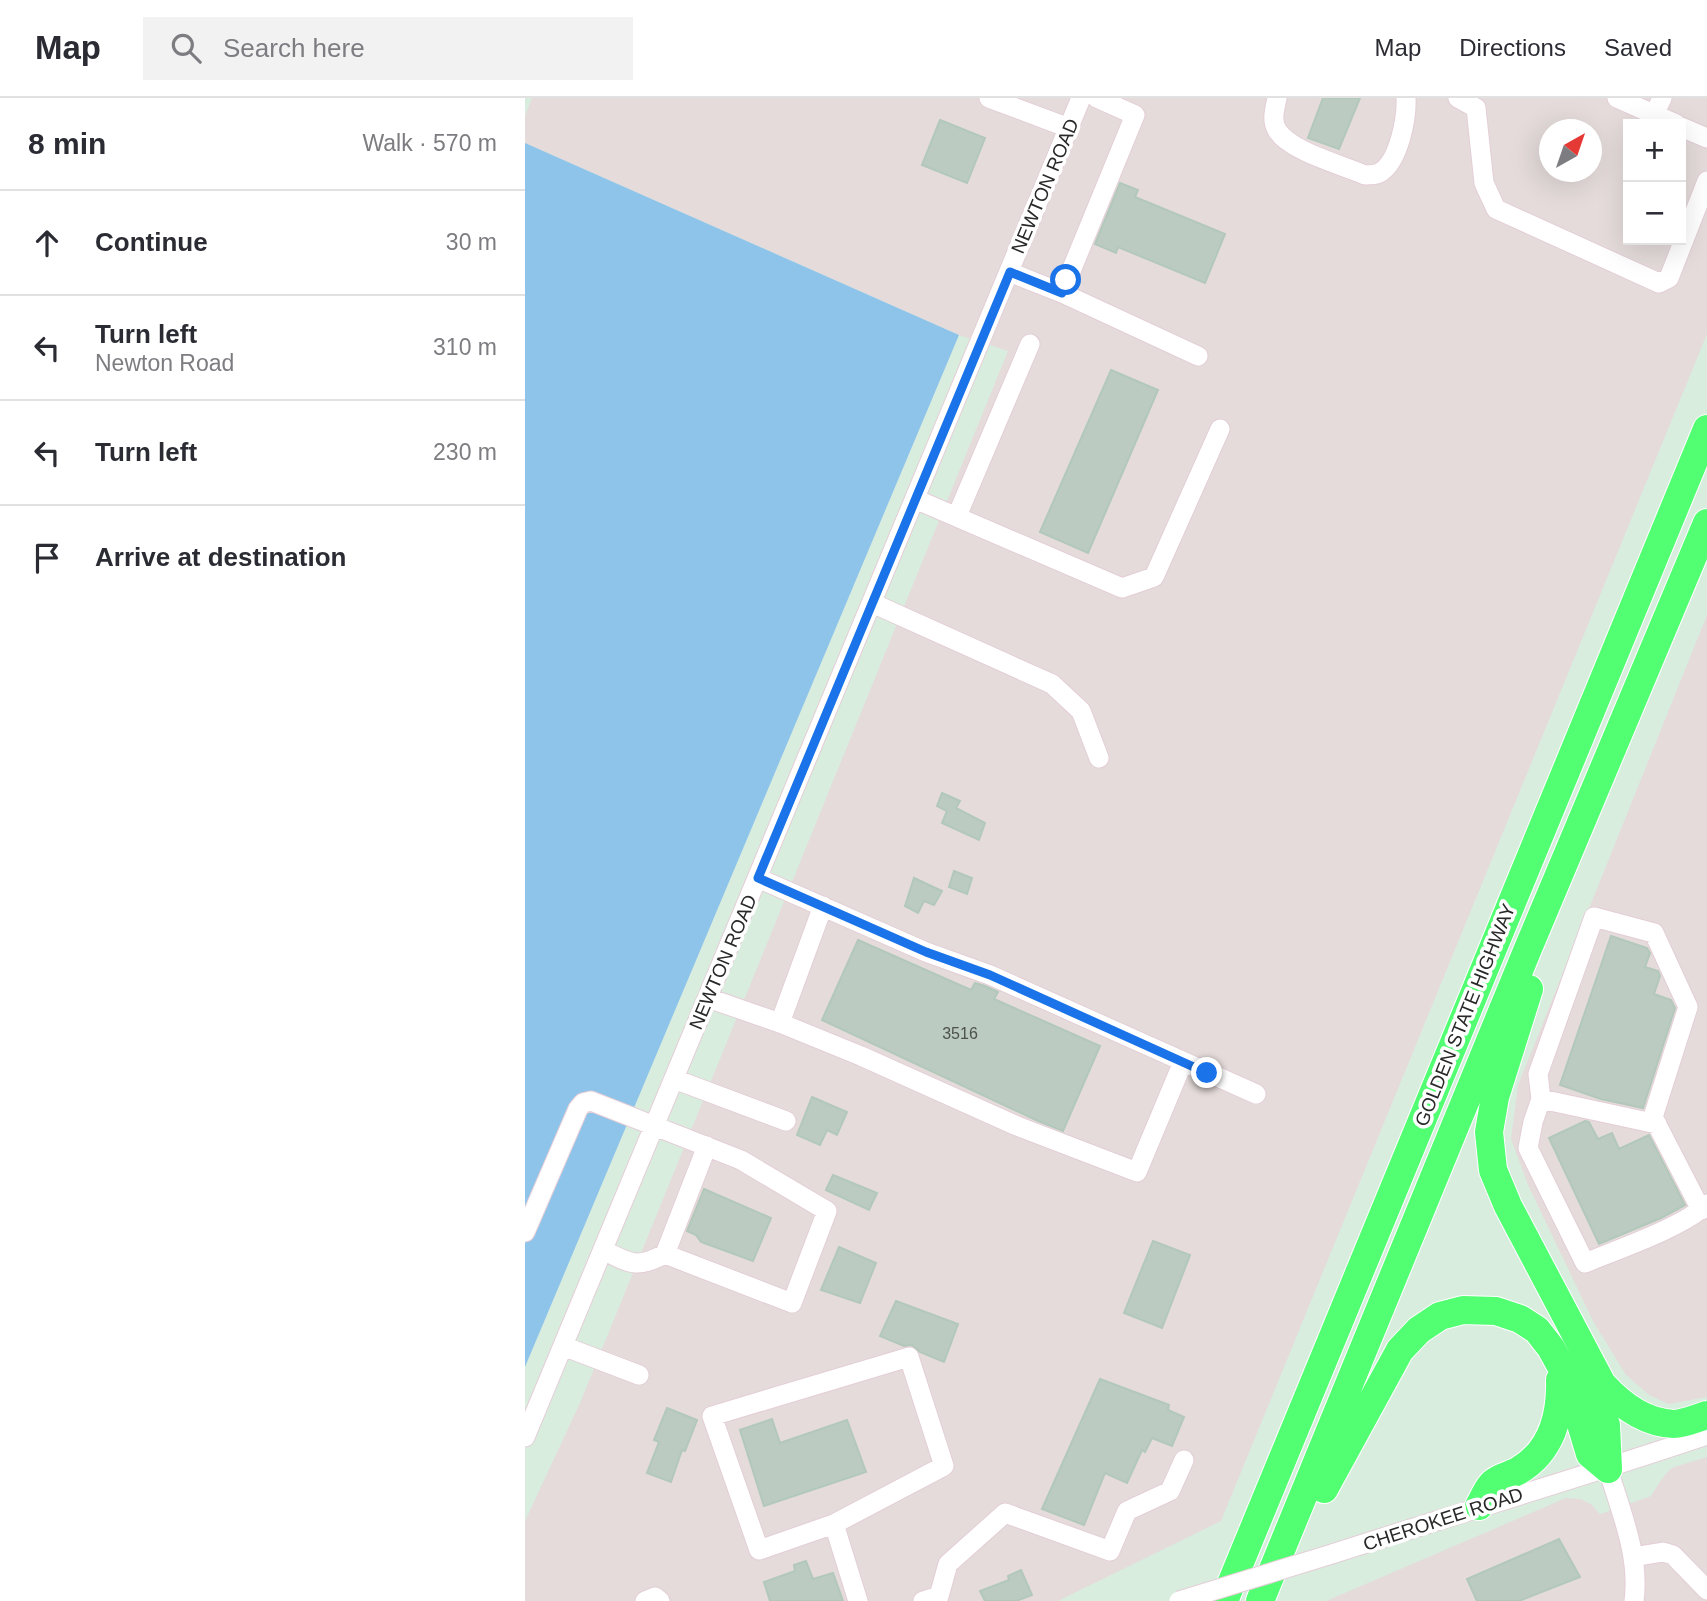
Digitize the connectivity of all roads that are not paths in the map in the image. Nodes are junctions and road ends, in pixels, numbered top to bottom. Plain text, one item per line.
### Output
1 (989, 98) edge
2 (1081, 98) edge
3 (1097, 98) edge
4 (1277, 98) edge
5 (1406, 98) edge
6 (1458, 98) edge
7 (1617, 98) edge
8 (1016, 103) edge
9 (1658, 106) edge
10 (1671, 119) edge
11 (1069, 128) junction
12 (1686, 129) edge
13 (1707, 138) edge
14 (1707, 181) edge
15 (1010, 272) junction
16 (1062, 293) junction
17 (1030, 344) dead end
18 (1198, 356) dead end
19 (1220, 429) dead end
20 (1707, 429) edge
21 (915, 499) junction
22 (957, 516) junction
23 (1707, 523) edge
24 (872, 603) junction
25 (1099, 758) dead end
26 (758, 878) junction
27 (823, 906) junction
28 (1527, 951) junction
29 (708, 998) junction
30 (780, 1023) junction
31 (1183, 1062) junction
32 (674, 1079) junction
33 (1256, 1094) dead end
34 (1541, 1099) junction
35 (786, 1121) dead end
36 (1657, 1124) junction
37 (655, 1125) junction
38 (707, 1146) junction
39 (531, 1203) edge
40 (1704, 1207) edge
41 (525, 1231) edge
42 (603, 1250) junction
43 (665, 1254) junction
44 (563, 1346) junction
45 (1572, 1360) junction
46 (639, 1375) dead end
47 (529, 1415) edge
48 (1707, 1415) edge
49 (1707, 1435) edge
50 (525, 1437) edge
51 (1184, 1460) dead end
52 (1608, 1469) junction
53 (1479, 1506) junction
54 (834, 1524) junction
55 (1288, 1535) junction
56 (1633, 1557) junction
57 (1707, 1590) edge
58 (1224, 1596) edge
59 (645, 1601) edge
60 (660, 1601) edge
61 (858, 1601) edge
62 (923, 1601) edge
63 (1179, 1601) edge
64 (1261, 1601) edge
65 (1634, 1601) edge

1 - 8 street
2 - 11 street, NEWTON ROAD
3 - 16 street
4 - 5 street
6 - 14 street
7 - 9 street
8 - 11 street
9 - 10 street
11 - 15 street, NEWTON ROAD
12 - 13 street
15 - 16 street
15 - 21 street, NEWTON ROAD
16 - 18 street
17 - 22 street
19 - 22 street
20 - 58 highway, GOLDEN STATE HIGHWAY
21 - 22 street
21 - 24 street, NEWTON ROAD
23 - 28 highway, GOLDEN STATE HIGHWAY
24 - 25 street
24 - 26 street, NEWTON ROAD
26 - 27 street
26 - 29 street, NEWTON ROAD
27 - 30 street
27 - 31 street
28 - 45 highway
28 - 55 highway, GOLDEN STATE HIGHWAY
29 - 30 street
29 - 32 street, NEWTON ROAD
30 - 31 street
31 - 33 street
32 - 35 street
32 - 37 street, NEWTON ROAD
34 - 36 street
34 - 36 street
34 - 40 street
36 - 40 street
37 - 38 street
37 - 39 street
37 - 42 street, NEWTON ROAD
38 - 43 street
38 - 43 street
39 - 41 street
42 - 43 street
42 - 44 street, NEWTON ROAD
44 - 46 street
44 - 47 street, NEWTON ROAD
45 - 48 highway
45 - 52 highway
45 - 53 highway
45 - 55 highway
47 - 50 street, NEWTON ROAD
49 - 52 street, CHEROKEE ROAD
51 - 62 street
52 - 53 street, CHEROKEE ROAD
52 - 56 street
53 - 63 street, CHEROKEE ROAD, bridge
54 - 54 street
54 - 61 street
55 - 64 highway, GOLDEN STATE HIGHWAY
56 - 57 street
56 - 65 street
59 - 60 street

